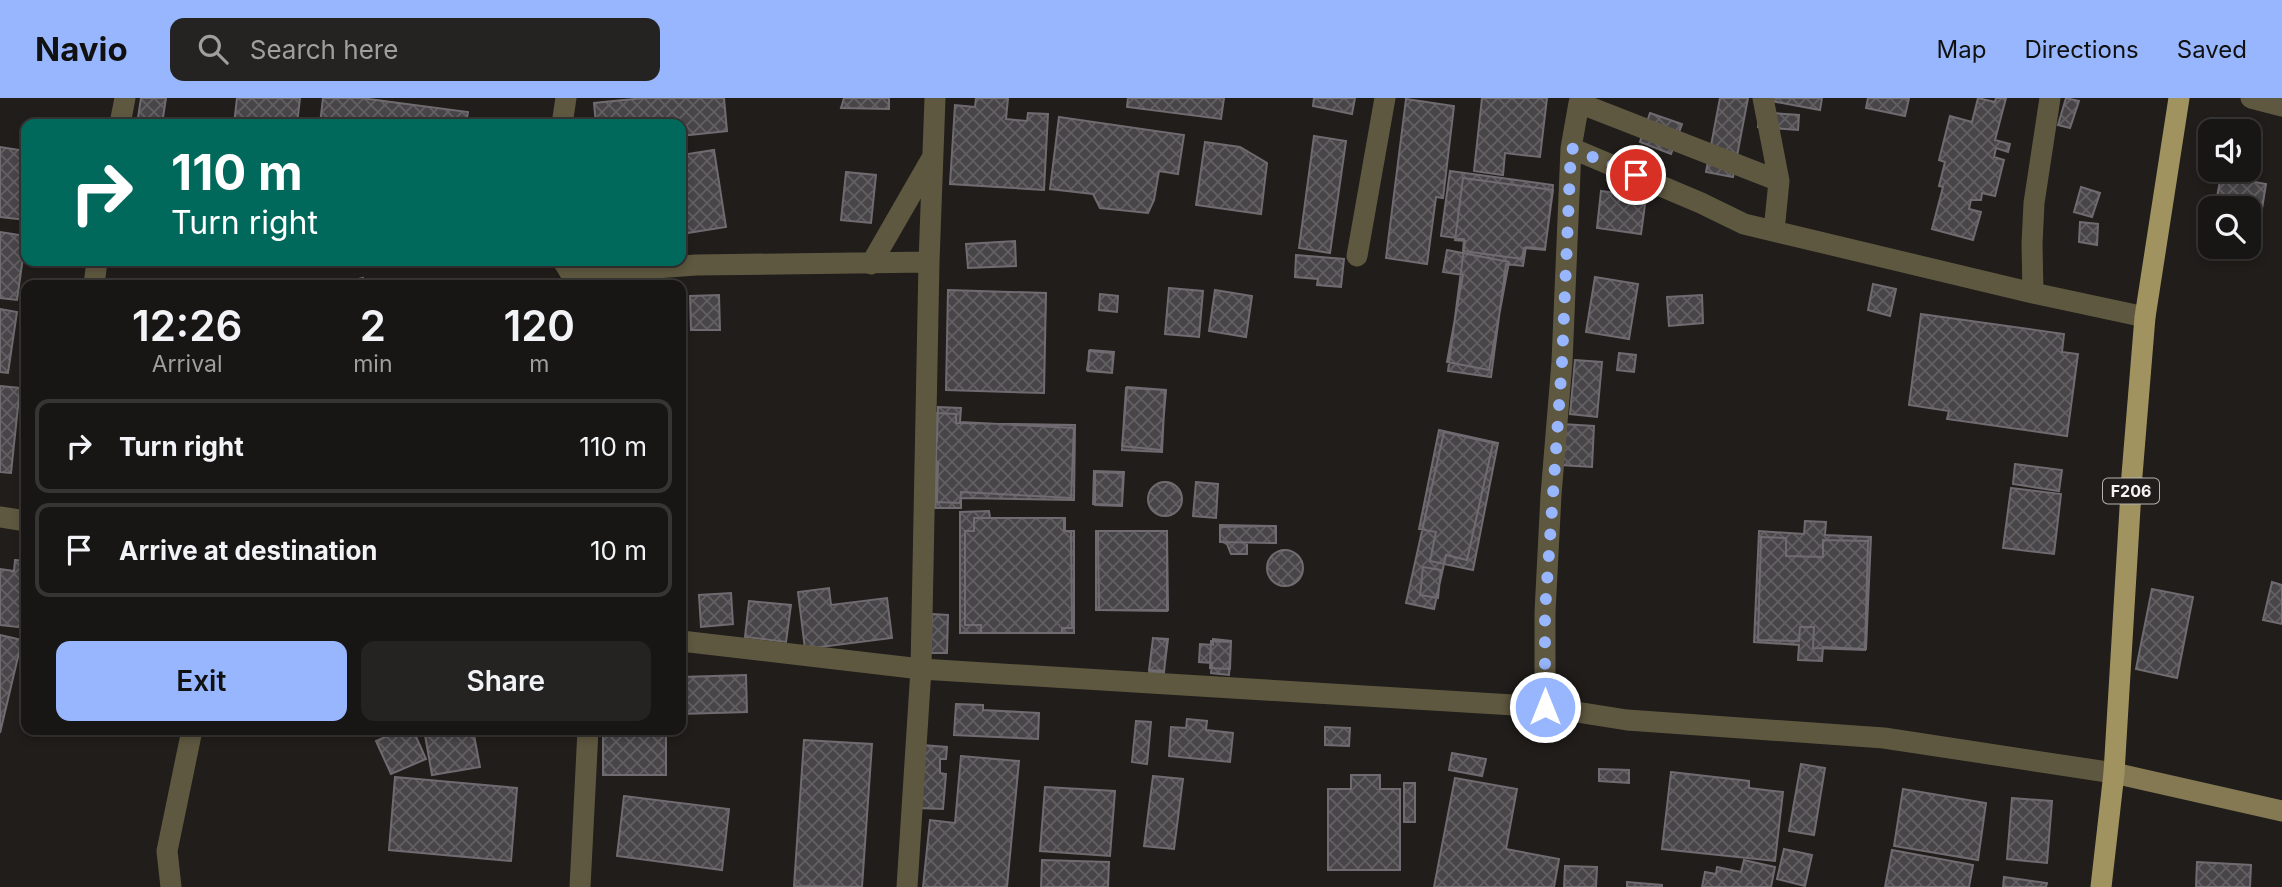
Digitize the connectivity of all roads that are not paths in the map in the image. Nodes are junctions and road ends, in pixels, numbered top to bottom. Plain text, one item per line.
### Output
1 (125, 98) edge
2 (566, 98) edge
3 (935, 98) edge
4 (1385, 98) edge
5 (1763, 98) edge
6 (2050, 98) edge
7 (2179, 98) edge
8 (2252, 98) edge
9 (1580, 101) edge
10 (2282, 106) edge
11 (121, 119) edge
12 (563, 119) edge
13 (1571, 148) junction
14 (933, 157) junction
15 (1779, 181) junction
16 (1774, 230) junction
17 (1357, 256) dead end
18 (929, 262) junction
19 (871, 264) junction
20 (566, 266) edge
21 (682, 266) edge
22 (686, 266) edge
23 (2033, 293) junction
24 (2146, 317) junction
25 (0, 516) edge
26 (21, 520) edge
27 (686, 642) edge
28 (921, 669) junction
29 (1545, 707) junction
30 (191, 735) edge
31 (588, 735) edge
32 (2113, 773) junction
33 (2282, 811) edge
34 (171, 887) edge
35 (580, 887) edge
36 (907, 887) edge
37 (2102, 887) edge

1 - 11 street
2 - 12 street
3 - 14 street
4 - 17 street
5 - 15 street
6 - 23 street
7 - 24 main road, F206
8 - 10 street
9 - 13 street
9 - 15 street
13 - 16 street
13 - 29 street
14 - 18 street
14 - 19 street
15 - 16 street
16 - 23 street
18 - 19 street
18 - 28 street
19 - 22 street
20 - 21 street
23 - 24 street
24 - 32 main road, F206
25 - 26 street
27 - 28 street
28 - 29 street
28 - 36 street
29 - 32 street
30 - 34 street
31 - 35 street
32 - 33 street
32 - 37 main road, F206

